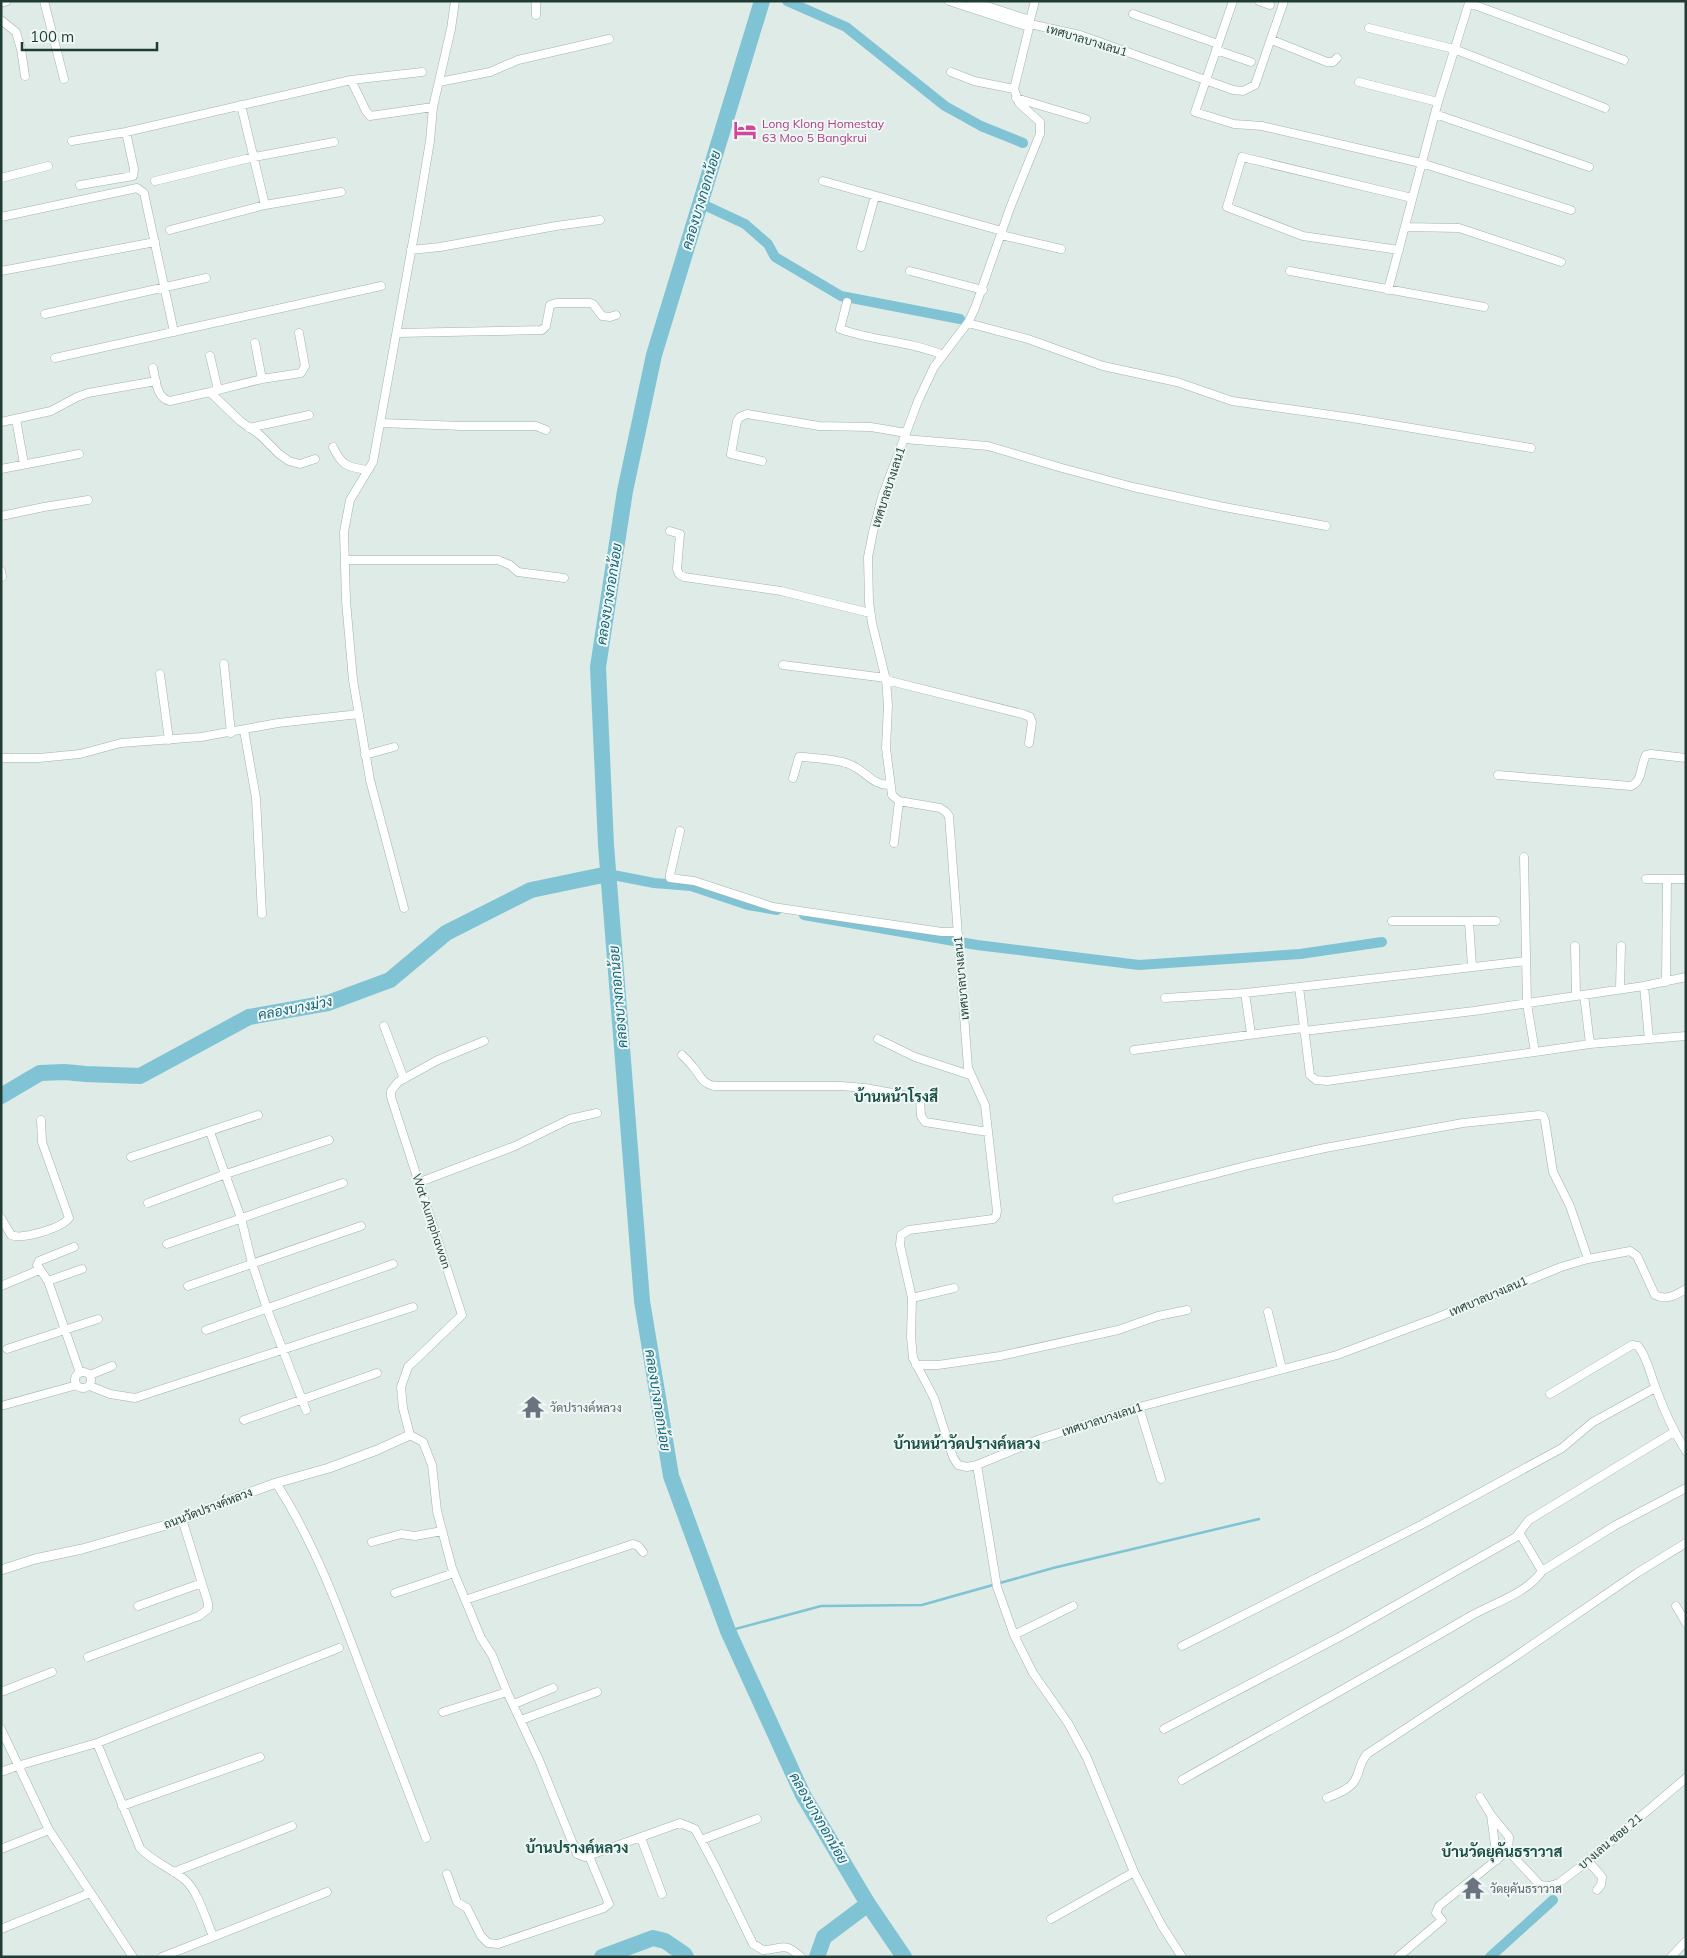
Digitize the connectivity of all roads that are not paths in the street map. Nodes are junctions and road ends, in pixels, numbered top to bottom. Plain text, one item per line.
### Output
1 (6, 1) edge
2 (44, 1) edge
3 (455, 1) edge
4 (536, 1) edge
5 (950, 1) edge
6 (971, 1) edge
7 (1035, 1) edge
8 (1233, 1) edge
9 (1259, 1) edge
10 (1284, 1) edge
11 (1, 2) edge
12 (1270, 5) dead end
13 (981, 8) junction
14 (1133, 14) dead end
15 (536, 15) dead end
16 (1, 20) edge
17 (1030, 24) junction
18 (1369, 28) dead end
19 (609, 40) dead end
20 (1272, 40) junction
21 (1217, 47) junction
22 (1454, 49) junction
23 (1337, 58) dead end
24 (1624, 60) dead end
25 (1251, 62) dead end
26 (422, 72) dead end
27 (951, 72) dead end
28 (25, 76) dead end
29 (64, 79) dead end
30 (351, 80) junction
31 (1205, 80) junction
32 (439, 82) junction
33 (1359, 82) dead end
34 (1015, 93) junction
35 (1438, 102) junction
36 (241, 106) junction
37 (433, 107) junction
38 (1605, 108) dead end
39 (1435, 114) junction
40 (1086, 119) dead end
41 (126, 132) junction
42 (72, 141) dead end
43 (334, 142) dead end
44 (254, 157) junction
45 (1421, 163) junction
46 (48, 166) dead end
47 (1589, 167) dead end
48 (1, 178) edge
49 (823, 181) dead end
50 (156, 182) dead end
51 (80, 186) dead end
52 (341, 192) dead end
53 (875, 196) junction
54 (1412, 198) junction
55 (266, 205) junction
56 (1571, 210) dead end
57 (1, 217) edge
58 (600, 220) dead end
59 (1405, 227) junction
60 (170, 230) dead end
61 (1002, 233) junction
62 (155, 242) junction
63 (860, 247) dead end
64 (1062, 249) dead end
65 (411, 250) junction
66 (1399, 250) junction
67 (1561, 262) dead end
68 (1, 271) edge
69 (910, 271) dead end
70 (1290, 271) dead end
71 (206, 278) dead end
72 (381, 286) dead end
73 (165, 287) junction
74 (983, 290) junction
75 (1388, 290) junction
76 (847, 302) dead end
77 (1484, 308) dead end
78 (45, 314) dead end
79 (616, 315) dead end
80 (968, 322) junction
81 (174, 332) junction
82 (396, 333) junction
83 (299, 334) dead end
84 (255, 343) dead end
85 (943, 355) junction
86 (210, 356) dead end
87 (55, 358) dead end
88 (154, 368) dead end
89 (262, 379) junction
90 (156, 381) junction
91 (214, 391) junction
92 (309, 415) dead end
93 (16, 419) junction
94 (1, 422) edge
95 (380, 422) junction
96 (250, 428) junction
97 (546, 430) dead end
98 (905, 436) junction
99 (333, 447) dead end
100 (1531, 448) dead end
101 (79, 454) dead end
102 (315, 459) dead end
103 (762, 461) dead end
104 (24, 464) junction
105 (1, 470) edge
106 (367, 470) junction
107 (88, 500) dead end
108 (1, 516) edge
109 (1326, 526) dead end
110 (670, 531) dead end
111 (346, 560) junction
112 (1, 571) edge
113 (2, 576) edge
114 (564, 578) dead end
115 (870, 613) junction
116 (224, 664) dead end
117 (783, 665) dead end
118 (160, 674) dead end
119 (886, 679) junction
120 (359, 714) junction
121 (244, 730) junction
122 (231, 732) junction
123 (170, 740) junction
124 (1029, 743) dead end
125 (394, 747) dead end
126 (365, 755) junction
127 (1, 758) edge
128 (1686, 758) edge
129 (1498, 775) dead end
130 (793, 778) dead end
131 (889, 785) junction
132 (899, 801) junction
133 (680, 831) dead end
134 (894, 843) dead end
135 (1524, 857) dead end
136 (1646, 879) dead end
137 (1667, 879) junction
138 (1686, 879) edge
139 (404, 908) dead end
140 (262, 914) dead end
141 (1392, 921) dead end
142 (1496, 921) dead end
143 (1469, 922) junction
144 (957, 933) junction
145 (1575, 946) dead end
146 (1621, 946) dead end
147 (1526, 961) junction
148 (1472, 966) junction
149 (1686, 977) edge
150 (1666, 982) junction
151 (1644, 986) junction
152 (1299, 987) junction
153 (1620, 989) junction
154 (1245, 993) junction
155 (1580, 995) junction
156 (1165, 998) dead end
157 (1527, 1004) junction
158 (384, 1026) dead end
159 (1303, 1030) junction
160 (1251, 1034) junction
161 (1686, 1036) edge
162 (878, 1039) dead end
163 (1649, 1039) junction
164 (484, 1042) dead end
165 (1590, 1044) junction
166 (1134, 1050) dead end
167 (1535, 1052) junction
168 (682, 1055) dead end
169 (970, 1075) junction
170 (404, 1079) junction
171 (597, 1113) dead end
172 (258, 1115) dead end
173 (41, 1120) dead end
174 (210, 1132) junction
175 (988, 1132) junction
176 (329, 1140) dead end
177 (131, 1157) dead end
178 (226, 1174) junction
179 (420, 1182) junction
180 (344, 1183) dead end
181 (1117, 1199) dead end
182 (148, 1203) dead end
183 (1, 1218) edge
184 (241, 1218) junction
185 (361, 1226) dead end
186 (167, 1244) dead end
187 (74, 1247) dead end
188 (1588, 1259) junction
189 (252, 1263) junction
190 (393, 1264) dead end
191 (82, 1269) dead end
192 (39, 1270) junction
193 (48, 1281) junction
194 (1, 1286) edge
195 (188, 1286) dead end
196 (954, 1288) dead end
197 (1686, 1289) edge
198 (912, 1298) junction
199 (413, 1307) dead end
200 (267, 1308) junction
201 (1187, 1310) dead end
202 (1268, 1312) dead end
203 (98, 1319) dead end
204 (206, 1330) dead end
205 (66, 1331) junction
206 (6, 1349) dead end
207 (282, 1349) junction
208 (112, 1366) dead end
209 (917, 1366) junction
210 (1282, 1369) junction
211 (80, 1373) junction
212 (377, 1373) dead end
213 (90, 1375) junction
214 (77, 1385) junction
215 (90, 1386) junction
216 (1655, 1388) junction
217 (1550, 1394) dead end
218 (302, 1400) junction
219 (1, 1406) edge
220 (1139, 1407) junction
221 (306, 1410) dead end
222 (244, 1420) dead end
223 (1674, 1432) junction
224 (410, 1435) junction
225 (1683, 1441) edge
226 (1686, 1451) edge
227 (977, 1465) junction
228 (1161, 1480) dead end
229 (276, 1483) junction
230 (1686, 1488) edge
231 (182, 1519) junction
232 (442, 1531) junction
233 (1520, 1534) junction
234 (372, 1542) dead end
235 (1686, 1543) edge
236 (643, 1552) dead end
237 (1, 1570) edge
238 (1542, 1571) junction
239 (454, 1573) junction
240 (202, 1583) junction
241 (395, 1593) dead end
242 (465, 1600) junction
243 (138, 1606) dead end
244 (1072, 1606) dead end
245 (1676, 1606) dead end
246 (1686, 1623) edge
247 (1014, 1635) junction
248 (1182, 1646) dead end
249 (339, 1648) dead end
250 (88, 1657) dead end
251 (52, 1672) dead end
252 (553, 1688) dead end
253 (1, 1692) edge
254 (507, 1692) junction
255 (596, 1692) dead end
256 (514, 1704) junction
257 (443, 1712) dead end
258 (521, 1720) junction
259 (1, 1729) edge
260 (1164, 1729) dead end
261 (97, 1743) junction
262 (260, 1757) dead end
263 (17, 1766) junction
264 (1, 1772) edge
265 (1686, 1778) edge
266 (1182, 1780) dead end
267 (1480, 1797) dead end
268 (1327, 1798) dead end
269 (122, 1806) junction
270 (1491, 1815) junction
271 (757, 1818) dead end
272 (292, 1826) dead end
273 (49, 1830) junction
274 (426, 1838) dead end
275 (641, 1838) junction
276 (701, 1840) junction
277 (1, 1849) edge
278 (1509, 1853) junction
279 (589, 1856) junction
280 (1497, 1860) junction
281 (1588, 1861) junction
282 (174, 1872) junction
283 (1134, 1872) junction
284 (447, 1874) dead end
285 (1597, 1890) dead end
286 (328, 1892) dead end
287 (90, 1893) junction
288 (662, 1894) dead end
289 (1051, 1919) dead end
290 (1, 1929) edge
291 (213, 1936) junction
292 (1686, 1941) edge
293 (133, 1957) edge
294 (162, 1957) edge
295 (801, 1957) edge
296 (1182, 1957) edge
297 (1398, 1957) edge
298 (1671, 1957) edge

1 - 11 street
2 - 29 street
3 - 32 street
4 - 15 street
5 - 13 street
6 - 13 street
7 - 17 street
8 - 21 street
9 - 12 street
10 - 20 street, เทศบาลบางเลน1
13 - 17 street
14 - 21 street
16 - 28 street
17 - 31 street, เทศบาลบางเลน1
17 - 34 street, เทศบาลบางเลน1
18 - 22 street
19 - 32 street
20 - 23 street
20 - 31 street, เทศบาลบางเลน1
21 - 25 street
21 - 31 street
22 - 24 street
22 - 35 street
22 - 38 street
26 - 30 street
27 - 34 street
30 - 36 street
30 - 37 street
31 - 45 street
32 - 37 street
33 - 35 street
34 - 40 street
34 - 61 street, เทศบาลบางเลน1
35 - 39 street
36 - 41 street
36 - 44 street
37 - 65 street
39 - 45 street
39 - 47 street
41 - 42 street
41 - 51 street
43 - 44 street
44 - 50 street
44 - 55 street
45 - 54 street
45 - 56 street
46 - 48 street
49 - 53 street
52 - 55 street
53 - 61 street
53 - 63 street
54 - 59 street
54 - 66 street
55 - 60 street
57 - 62 street
58 - 65 street
59 - 66 street
59 - 67 street
61 - 64 street
61 - 74 street, เทศบาลบางเลน1
62 - 68 street
62 - 73 street
65 - 82 street
66 - 75 street
69 - 74 street
70 - 75 street
71 - 73 street
72 - 81 street
73 - 78 street
73 - 81 street
74 - 80 street, เทศบาลบางเลน1
75 - 77 street
76 - 85 street
79 - 82 street
80 - 85 street, เทศบาลบางเลน1
80 - 100 street
81 - 87 street
82 - 95 street
83 - 89 street
84 - 89 street
85 - 98 street, เทศบาลบางเลน1
86 - 91 street
88 - 90 street
89 - 91 street
90 - 91 street
90 - 93 street
91 - 96 street
92 - 96 street
93 - 94 street
93 - 104 street
95 - 97 street
95 - 106 street
96 - 102 street
98 - 103 street
98 - 109 street
98 - 115 street, เทศบาลบางเลน1
99 - 106 street
101 - 104 street
104 - 105 street
106 - 111 street
107 - 108 street
110 - 115 street
111 - 114 street
111 - 120 street
112 - 113 street
115 - 119 street, เทศบาลบางเลน1
116 - 122 street
117 - 119 street
118 - 123 street
119 - 124 street
119 - 131 street, เทศบาลบางเลน1
120 - 121 street
120 - 126 street
121 - 122 street
121 - 140 street
122 - 123 street
123 - 127 street
125 - 126 street
126 - 139 street
128 - 129 street
130 - 131 street
131 - 132 street, เทศบาลบางเลน1
132 - 134 street
132 - 144 street, เทศบาลบางเลน1
133 - 144 street
135 - 147 street
136 - 137 street
137 - 138 street
137 - 150 street
141 - 143 street
142 - 143 street
143 - 148 street
144 - 169 street, เทศบาลบางเลน1
145 - 155 street
146 - 153 street
147 - 148 street
147 - 157 street
148 - 152 street
149 - 150 street
150 - 151 street
151 - 153 street
151 - 163 street
152 - 154 street
152 - 159 street
153 - 155 street
154 - 156 street
154 - 160 street
155 - 157 street
155 - 165 street
157 - 159 street
157 - 167 street
158 - 170 street
159 - 160 street
159 - 167 street
160 - 166 street
161 - 163 street
162 - 169 street
163 - 165 street
164 - 170 street, Wat Aumphawan
165 - 167 street
168 - 175 street
169 - 175 street, เทศบาลบางเลน1
170 - 179 street, Wat Aumphawan
171 - 179 street
172 - 174 street
173 - 183 street
174 - 177 street
174 - 178 street
175 - 198 street, เทศบาลบางเลน1
176 - 178 street
178 - 182 street
178 - 184 street
179 - 224 street, Wat Aumphawan
180 - 184 street
181 - 188 street
184 - 186 street
184 - 189 street
185 - 189 street
187 - 192 street
188 - 197 street, เทศบาลบางเลน1
188 - 210 street, เทศบาลบางเลน1
189 - 195 street
189 - 200 street
190 - 200 street
191 - 193 street
192 - 193 street
192 - 194 street
193 - 205 street
196 - 198 street
198 - 209 street, เทศบาลบางเลน1
199 - 207 street
200 - 204 street
200 - 207 street
201 - 209 street
202 - 210 street
203 - 205 street
205 - 206 street
205 - 211 street
207 - 215 street
207 - 218 street
208 - 213 street
209 - 227 street, เทศบาลบางเลน1
210 - 220 street, เทศบาลบางเลน1
211 - 213 street
211 - 214 street
212 - 218 street
213 - 215 street
214 - 215 street
214 - 219 street
216 - 217 street
216 - 223 street
216 - 248 street
218 - 221 street
218 - 222 street
220 - 227 street, เทศบาลบางเลน1
220 - 228 street
223 - 225 street
223 - 233 street
224 - 229 street, ถนนวัดปรางค์หลวง
224 - 232 street
225 - 226 street
227 - 247 street
229 - 231 street, ถนนวัดปรางค์หลวง
229 - 274 street
230 - 238 street
231 - 237 street, ถนนวัดปรางค์หลวง
231 - 240 street
232 - 234 street
232 - 239 street
233 - 238 street
233 - 260 street
235 - 268 street
236 - 242 street
238 - 266 street
239 - 241 street
239 - 242 street
240 - 243 street
240 - 250 street
242 - 254 street
244 - 247 street
245 - 246 street
247 - 283 street
249 - 261 street
251 - 253 street
252 - 256 street
254 - 256 street
254 - 257 street
255 - 258 street
256 - 258 street
258 - 279 street
259 - 263 street
261 - 263 street
261 - 269 street
262 - 269 street
263 - 264 street
263 - 273 street
265 - 281 street, บางเลน ซอย 21
267 - 270 street
269 - 282 street
270 - 278 street
270 - 280 street
271 - 276 street
272 - 282 street
273 - 277 street
273 - 287 street
275 - 276 street
275 - 279 street
275 - 288 street
276 - 295 street
278 - 280 street
278 - 281 street, บางเลน ซอย 21
279 - 284 street
280 - 297 street
281 - 285 street
282 - 291 street
283 - 289 street
283 - 296 street
286 - 291 street
287 - 290 street
287 - 293 street
291 - 294 street
292 - 298 street

